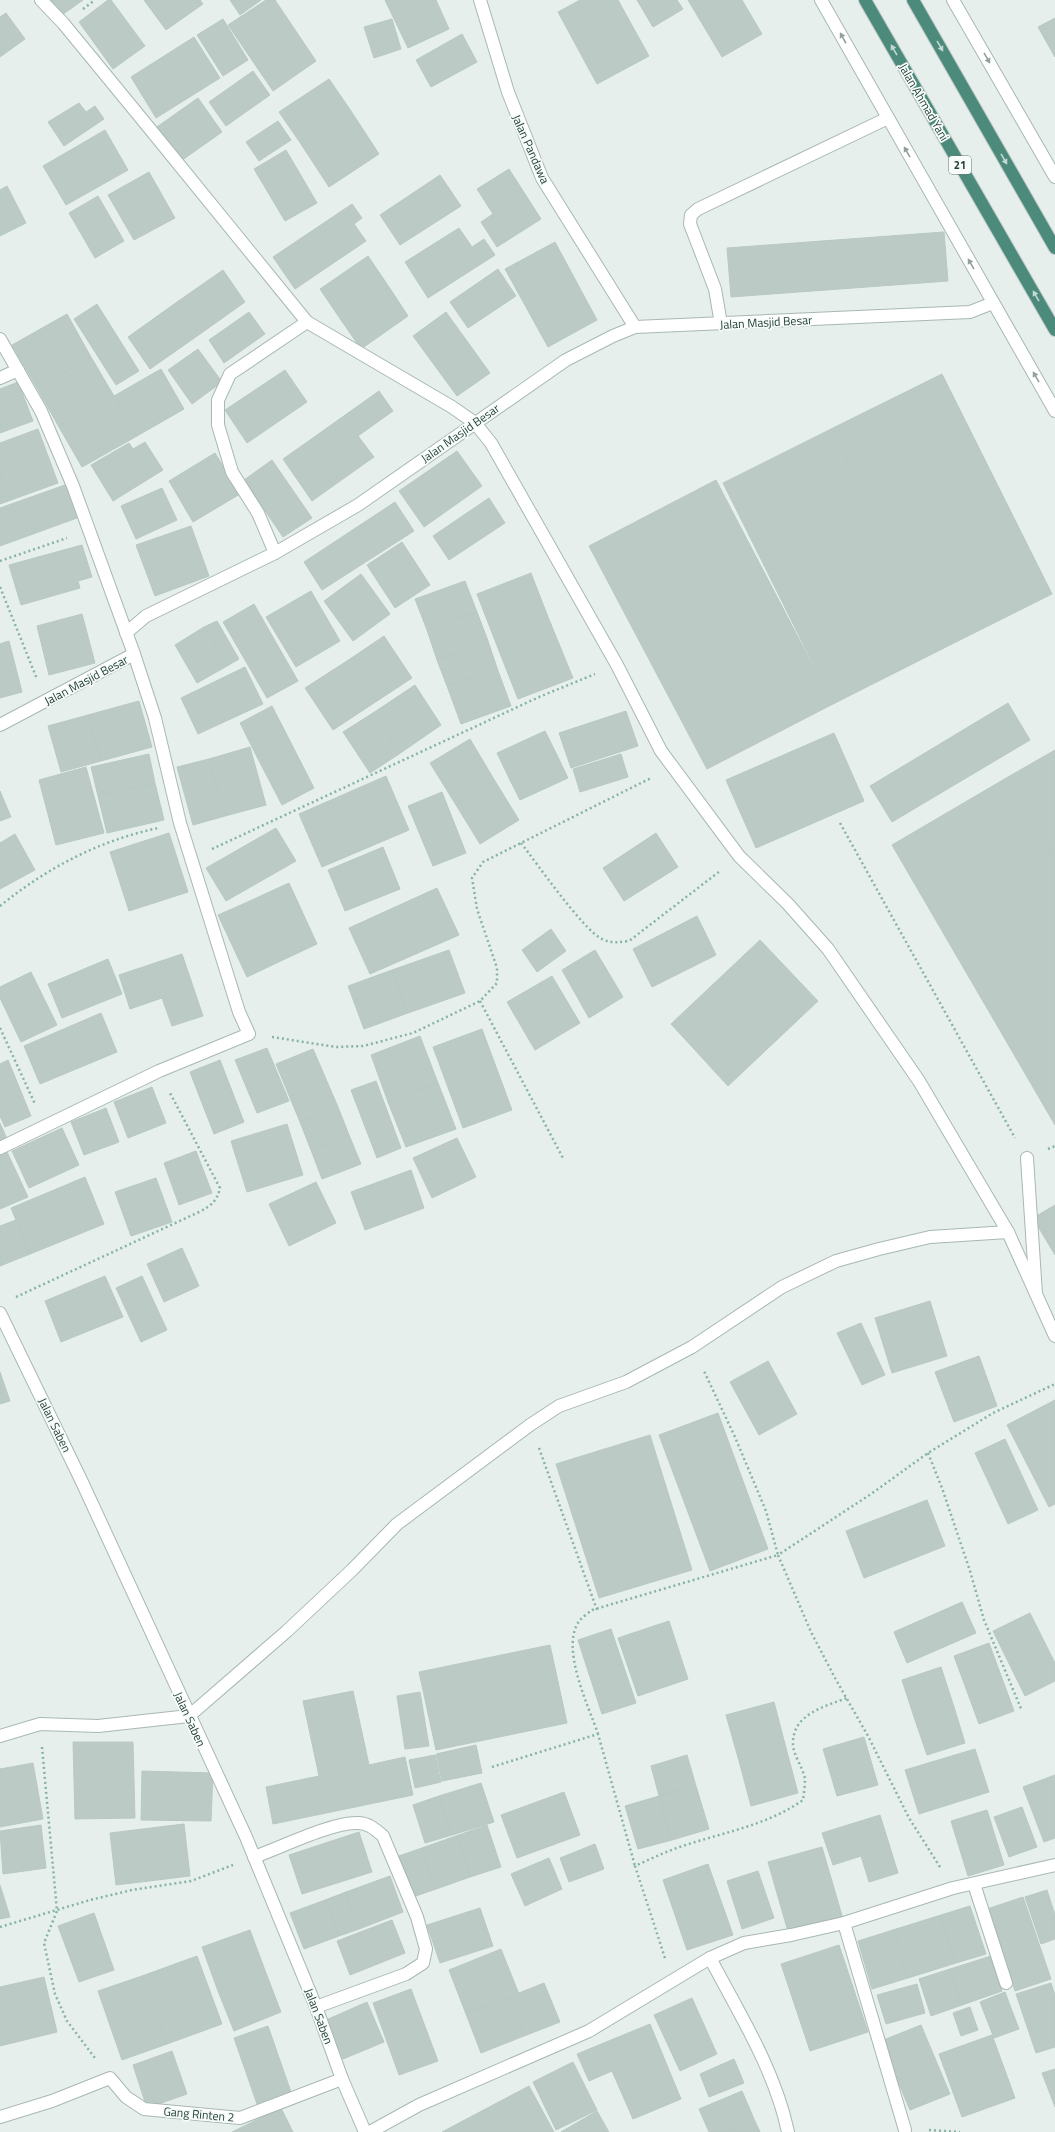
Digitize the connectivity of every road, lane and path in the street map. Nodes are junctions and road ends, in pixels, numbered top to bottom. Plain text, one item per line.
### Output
1 (41, 0) edge
2 (821, 0) edge
3 (865, 0) edge
4 (913, 0) edge
5 (953, 0) edge
6 (482, 1) edge
7 (888, 118) junction
8 (1054, 174) edge
9 (1055, 248) edge
10 (993, 303) junction
11 (307, 322) junction
12 (721, 324) junction
13 (634, 328) junction
14 (1055, 330) edge
15 (0, 339) edge
16 (18, 370) junction
17 (0, 378) edge
18 (1055, 411) edge
19 (475, 423) junction
20 (88, 531) junction
21 (275, 554) junction
22 (0, 561) edge
23 (0, 587) edge
24 (126, 633) junction
25 (134, 654) junction
26 (617, 665) junction
27 (45, 701) junction
28 (0, 725) edge
29 (672, 767) junction
30 (180, 823) junction
31 (840, 823) dead end
32 (521, 843) junction
33 (739, 856) junction
34 (190, 859) junction
35 (0, 906) edge
36 (480, 1001) junction
37 (0, 1028) edge
38 (249, 1034) junction
39 (159, 1071) junction
40 (44, 1126) junction
41 (0, 1148) edge
42 (1027, 1158) joint
43 (564, 1160) dead end
44 (1008, 1232) junction
45 (1036, 1295) junction
46 (14, 1298) dead end
47 (0, 1312) edge
48 (1055, 1336) edge
49 (692, 1347) junction
50 (1055, 1384) edge
51 (530, 1425) junction
52 (928, 1453) junction
53 (778, 1556) junction
54 (597, 1610) junction
55 (847, 1698) junction
56 (1022, 1711) dead end
57 (189, 1716) junction
58 (40, 1724) junction
59 (598, 1734) junction
60 (0, 1736) edge
61 (492, 1767) dead end
62 (254, 1858) junction
63 (1055, 1865) edge
64 (635, 1866) junction
65 (974, 1884) junction
66 (953, 1888) junction
67 (57, 1911) junction
68 (844, 1923) junction
69 (0, 1927) edge
70 (710, 1958) junction
71 (673, 1982) junction
72 (1006, 1983) dead end
73 (316, 2007) junction
74 (110, 2078) junction
75 (342, 2079) junction
76 (0, 2117) edge
77 (905, 2130) dead end
78 (365, 2132) edge
79 (370, 2132) edge
80 (788, 2132) edge

1 - 11 street
7 -> 2 street
14 -> 3 highway, Jalan Ahmad Yani / 21
4 -> 9 highway
5 -> 8 street
6 - 13 street, Jalan Pandawa
10 -> 7 street
7 - 12 street
10 - 12 street, Jalan Masjid Besar
18 -> 10 street
11 - 19 street
11 - 21 street
12 - 13 street, Jalan Masjid Besar
13 - 19 street, Jalan Masjid Besar
15 - 16 street
16 - 17 street
16 - 20 street
19 - 21 street, Jalan Masjid Besar
19 - 26 street
20 - 22 path
20 - 24 street
21 - 24 street, Jalan Masjid Besar
23 - 27 path
24 - 25 street, Jalan Masjid Besar
25 - 27 street, Jalan Masjid Besar
25 - 30 street
26 - 29 street
26 - 34 path
27 - 28 street, Jalan Masjid Besar
29 - 32 path
29 - 33 street
30 - 34 street
30 - 35 path
31 - 42 path
32 - 33 path
32 - 36 path
33 - 44 street
34 - 38 street
36 - 38 path
36 - 43 path
37 - 40 path
38 - 39 street
39 - 40 street
39 - 46 path
40 - 41 street
42 - 45 street
44 - 45 street
44 - 49 street
45 - 48 street
47 - 57 street, Jalan Saben
49 - 51 street
49 - 53 path
50 - 52 path
51 - 54 path
51 - 57 street
52 - 53 path
52 - 56 path
53 - 54 path
53 - 55 path
54 - 59 path
55 - 64 path
55 - 66 path
57 - 58 street
57 - 62 street, Jalan Saben
58 - 60 street
58 - 67 path
59 - 61 path
59 - 64 path
62 - 67 path
62 - 73 street, Jalan Saben
62 - 73 street
63 - 65 street
64 - 71 path
65 - 66 street
65 - 72 street
66 - 68 street
67 - 69 path
67 - 74 path
68 - 70 street
68 - 77 street
70 - 71 street
70 - 80 street
71 - 79 street
73 - 75 street, Jalan Saben
74 - 75 street, Gang Rinten 2
74 - 76 street
75 - 78 street, Jalan Saben

